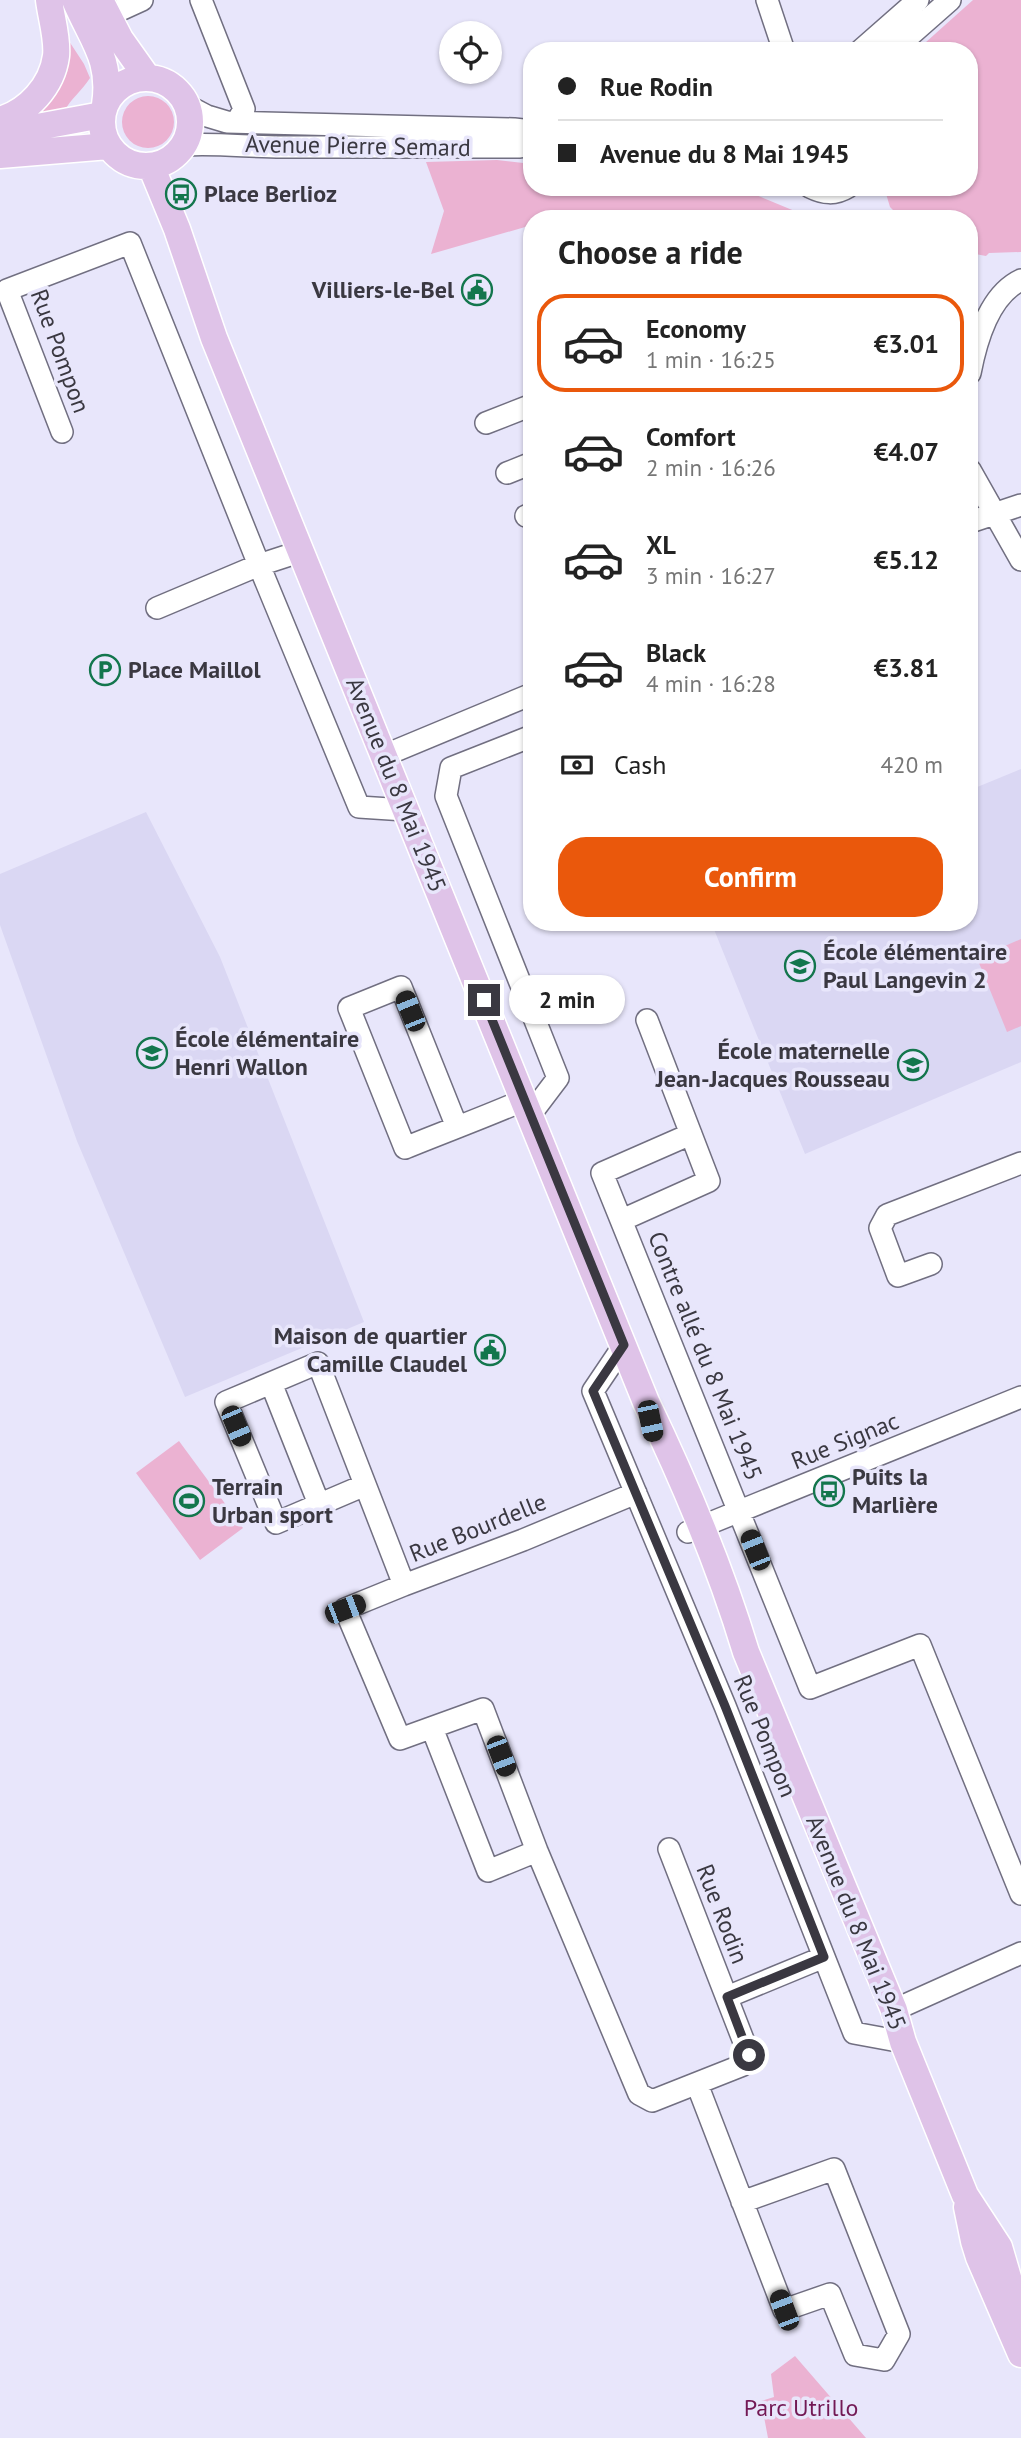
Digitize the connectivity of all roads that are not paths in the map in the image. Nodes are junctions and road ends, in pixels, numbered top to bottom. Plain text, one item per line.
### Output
1 (49, 0) edge
2 (75, 0) edge
3 (142, 0) edge
4 (201, 0) edge
5 (767, 0) edge
6 (918, 0) edge
7 (950, 0) edge
8 (104, 8) edge
9 (781, 42) edge
10 (870, 42) edge
11 (902, 42) edge
12 (147, 77) junction
13 (188, 106) junction
14 (104, 110) junction
15 (0, 120) edge
16 (237, 122) junction
17 (523, 130) edge
18 (0, 134) edge
19 (184, 145) junction
20 (109, 146) junction
21 (523, 146) edge
22 (0, 155) edge
23 (151, 166) junction
24 (1021, 281) edge
25 (978, 343) edge
26 (523, 409) edge
27 (486, 423) dead end
28 (62, 432) dead end
29 (523, 467) edge
30 (507, 473) dead end
31 (978, 485) edge
32 (1021, 505) edge
33 (994, 515) junction
34 (978, 520) edge
35 (302, 551) junction
36 (1021, 560) edge
37 (259, 565) junction
38 (157, 608) dead end
39 (523, 698) edge
40 (523, 740) edge
41 (383, 756) junction
42 (405, 810) junction
43 (647, 1020) dead end
44 (527, 1107) junction
45 (457, 1127) junction
46 (691, 1134) junction
47 (1021, 1163) edge
48 (622, 1220) junction
49 (932, 1264) dead end
50 (624, 1345) junction
51 (271, 1383) junction
52 (1021, 1397) edge
53 (365, 1485) junction
54 (636, 1493) junction
55 (319, 1504) junction
56 (739, 1511) junction
57 (694, 1529) junction
58 (404, 1586) junction
59 (432, 1728) junction
60 (669, 1849) dead end
61 (537, 1851) junction
62 (1021, 1894) edge
63 (1021, 1953) edge
64 (824, 1957) junction
65 (727, 1997) junction
66 (894, 2010) junction
67 (903, 2042) junction
68 (697, 2084) junction
69 (965, 2195) junction
70 (742, 2202) junction
71 (1021, 2322) edge
72 (1021, 2354) edge

1 - 15 main road
2 - 14 main road
3 - 8 street
4 - 16 street
5 - 9 street
6 - 10 street
7 - 11 street
8 - 12 main road
12 - 13 main road
12 - 14 main road
13 - 16 street, Avenue Pierre Semard
13 - 19 main road
14 - 18 main road
14 - 20 main road
16 - 17 street, Avenue Pierre Semard
19 - 21 street, Avenue Pierre Semard
19 - 23 main road
20 - 22 main road
20 - 23 main road
23 - 35 main road, Avenue du 8 Mai 1945
24 - 25 street
26 - 27 street
28 - 37 street, Rue Pompon
29 - 30 street
31 - 33 street
32 - 33 street
33 - 34 street
33 - 36 street
35 - 37 street
35 - 41 main road, Avenue du 8 Mai 1945
37 - 38 street
37 - 42 street
39 - 41 street
40 - 44 street
41 - 42 main road, Avenue du 8 Mai 1945
42 - 44 main road, Avenue du 8 Mai 1945
43 - 46 street
44 - 45 street
44 - 50 main road, Avenue du 8 Mai 1945
45 - 45 street
46 - 48 street
46 - 48 street, Contre allé du 8 Mai 1945
47 - 49 street
48 - 56 street, Contre allé du 8 Mai 1945
50 - 54 street, Rue Pompon
50 - 57 main road, Avenue du 8 Mai 1945
51 - 53 street, Rue Bourdelle
51 - 55 street
51 - 55 street
52 - 56 street, Rue Signac
53 - 55 street
53 - 58 street, Rue Bourdelle
54 - 58 street, Rue Bourdelle
54 - 64 street, Rue Pompon
56 - 57 street, Rue Signac
56 - 62 street, Contre allé du 8 Mai 1945
57 - 66 main road, Avenue du 8 Mai 1945
58 - 59 street
59 - 61 street
59 - 61 street
60 - 65 street, Rue Rodin
61 - 68 street
63 - 66 street
64 - 65 street, Rue Rodin
64 - 67 street, Rue Pompon
65 - 68 street, Rue Rodin
66 - 67 main road, Avenue du 8 Mai 1945
67 - 69 main road, Avenue du 8 Mai 1945
68 - 70 street
69 - 71 main road, Avenue du 8 Mai 1945
69 - 72 main road, Avenue du 8 Mai 1945
70 - 70 street

